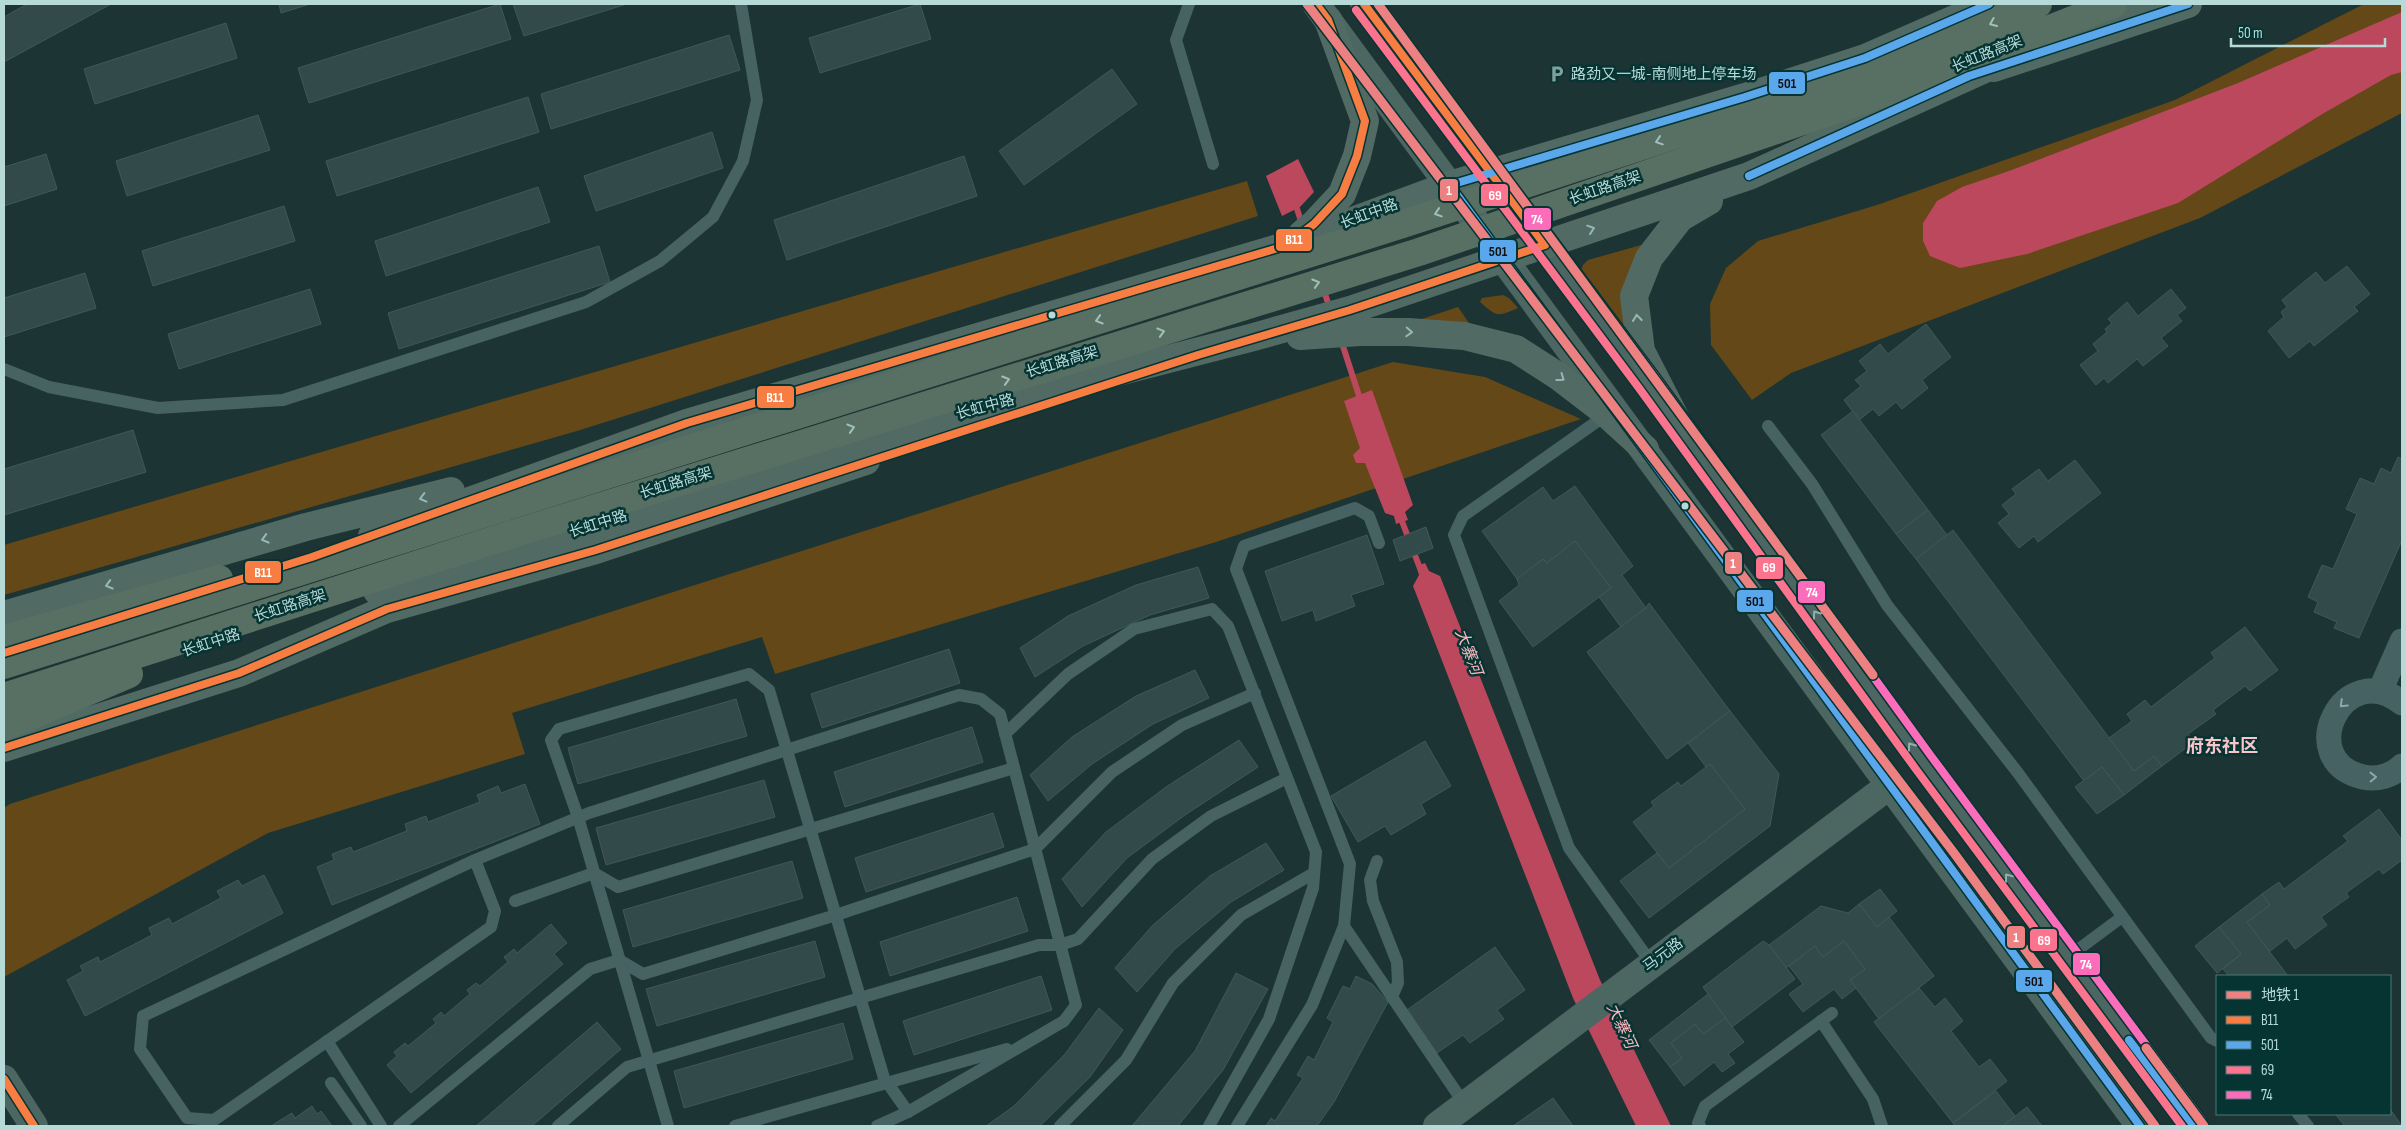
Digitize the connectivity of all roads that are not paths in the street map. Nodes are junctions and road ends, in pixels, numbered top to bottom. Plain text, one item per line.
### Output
1 (741, 4) edge
2 (1189, 4) edge
3 (1364, 4) edge
4 (1988, 4) edge
5 (2038, 4) edge
6 (2112, 4) edge
7 (2145, 4) edge
8 (2188, 4) edge
9 (1322, 12) edge
10 (1968, 76) junction
11 (1594, 141) junction
12 (1213, 164) dead end
13 (1490, 172) junction
14 (1749, 176) junction
15 (1450, 185) junction
16 (1622, 219) junction
17 (1315, 229) junction
18 (1545, 245) junction
19 (1504, 259) junction
20 (1355, 321) junction
21 (1250, 338) junction
22 (4, 369) edge
23 (1611, 411) junction
24 (1768, 426) dead end
25 (1680, 427) junction
26 (606, 453) junction
27 (512, 505) junction
28 (1379, 543) dead end
29 (278, 610) junction
30 (4, 616) edge
31 (4, 639) edge
32 (2402, 641) edge
33 (4, 652) edge
34 (4, 665) edge
35 (2380, 692) junction
36 (1255, 693) junction
37 (4, 697) edge
38 (2402, 703) edge
39 (4, 712) edge
40 (4, 727) edge
41 (1005, 734) junction
42 (4, 748) edge
43 (787, 750) junction
44 (2402, 766) edge
45 (1014, 768) junction
46 (1287, 778) junction
47 (1890, 785) junction
48 (578, 817) junction
49 (811, 829) junction
50 (1035, 849) junction
51 (475, 860) junction
52 (1378, 860) dead end
53 (594, 873) junction
54 (1314, 873) junction
55 (515, 901) dead end
56 (836, 915) junction
57 (2122, 918) junction
58 (1344, 926) junction
59 (1060, 945) junction
60 (2068, 957) junction
61 (620, 960) junction
62 (1652, 964) junction
63 (1392, 997) junction
64 (861, 998) junction
65 (1832, 1013) dead end
66 (1821, 1021) junction
67 (2216, 1040) edge
68 (327, 1041) junction
69 (1025, 1043) junction
70 (649, 1060) junction
71 (4, 1079) edge
72 (331, 1083) dead end
73 (888, 1083) junction
74 (1465, 1105) junction
75 (908, 1112) junction
76 (2299, 1115) edge
77 (34, 1126) edge
78 (361, 1126) edge
79 (381, 1126) edge
80 (399, 1126) edge
81 (558, 1126) edge
82 (668, 1126) edge
83 (735, 1126) edge
84 (877, 1126) edge
85 (1060, 1126) edge
86 (1209, 1126) edge
87 (1237, 1126) edge
88 (1437, 1126) edge
89 (1700, 1126) edge
90 (1882, 1126) edge
91 (2140, 1126) edge
92 (2194, 1126) edge
93 (2308, 1126) edge

1 - 22 lane
2 - 12 lane
3 - 13 main road
4 - 11 main road, 长虹中路
5 -> 27 highway, 长虹路高架
29 -> 6 highway, 长虹路高架
7 - 10 main road
8 - 10 main road
9 - 15 main road
9 - 17 main road
10 - 14 main road
11 - 13 main road, 长虹中路
11 - 16 main road
13 - 15 main road, 长虹中路
13 - 18 main road
14 - 16 main road
25 -> 14 main road
15 - 17 main road, 长虹中路
15 - 19 main road
18 -> 16 main road
17 - 26 main road
18 - 19 main road
18 - 25 main road
19 - 20 main road
19 - 23 main road
20 - 21 main road, 长虹中路
20 -> 23 main road
21 - 39 main road, 长虹中路
21 - 42 main road
23 - 47 main road
23 - 62 lane
24 - 57 lane
60 -> 25 main road
26 -> 30 main road
26 - 33 main road
27 - 31 highway
27 - 34 highway, 长虹路高架
28 - 58 lane
29 - 37 highway, 长虹路高架
29 - 40 highway
32 - 35 street
35 - 38 street
35 -> 44 street
36 - 41 lane
36 - 46 lane
36 - 50 lane
41 - 43 lane
41 - 45 lane
43 - 48 lane
43 - 48 lane
43 - 49 lane
45 - 49 lane
45 - 50 lane
46 - 54 lane
46 - 59 lane
47 - 62 main road, 马元路
47 - 91 main road
48 - 51 lane
48 - 53 lane
49 - 53 lane
49 - 56 lane
50 - 56 lane
50 - 59 lane
51 - 68 lane
51 - 68 lane
52 - 63 lane
53 - 55 lane
53 - 61 lane
54 - 85 lane
54 - 86 lane
56 - 61 lane
56 - 64 lane
57 - 60 lane
57 - 67 lane
58 - 63 lane
58 - 87 lane
59 - 64 lane
59 - 69 lane
60 - 92 main road
61 - 70 lane
61 - 80 lane
62 - 74 main road, 马元路
63 - 74 lane
64 - 70 lane
64 - 73 lane
65 - 66 lane
66 - 89 lane
66 - 90 lane
68 - 79 lane
69 - 73 lane
69 - 75 lane
70 - 81 lane
70 - 82 lane
71 - 77 main road
72 - 78 lane
73 - 75 lane
73 - 83 lane
74 - 88 main road, 马元路
75 - 84 lane
76 - 93 lane

